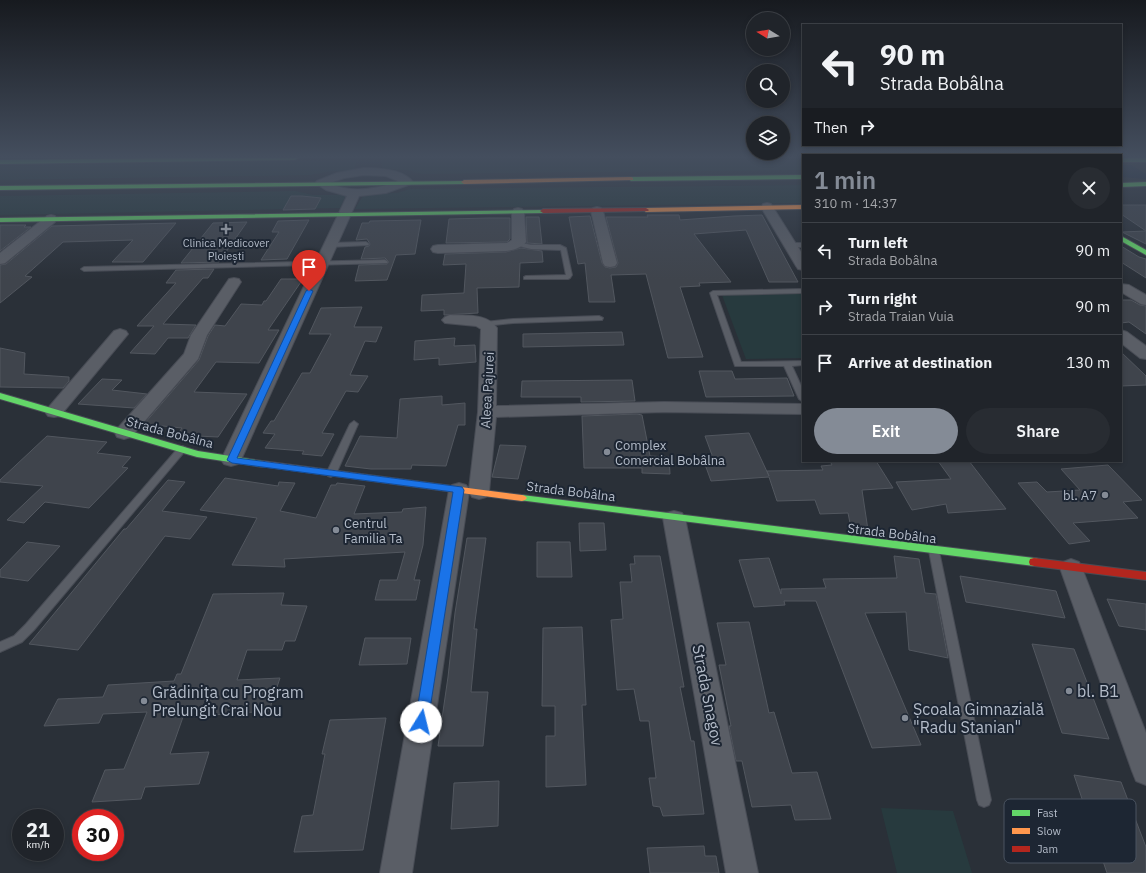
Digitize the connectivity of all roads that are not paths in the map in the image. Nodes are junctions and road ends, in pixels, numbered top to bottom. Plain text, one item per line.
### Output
1 (352, 199) edge
2 (767, 207) junction
3 (802, 207) edge
4 (597, 211) junction
5 (518, 212) junction
6 (346, 214) junction
7 (51, 219) junction
8 (0, 220) edge
9 (1122, 239) edge
10 (366, 244) dead end
11 (517, 244) junction
12 (330, 245) junction
13 (797, 245) edge
14 (438, 249) dead end
15 (1146, 253) edge
16 (0, 260) edge
17 (385, 262) dead end
18 (802, 262) edge
19 (322, 263) junction
20 (610, 263) dead end
21 (84, 269) dead end
22 (526, 278) dead end
23 (234, 282) dead end
24 (802, 291) edge
25 (1122, 293) edge
26 (1142, 299) edge
27 (599, 318) dead end
28 (450, 320) dead end
29 (485, 324) junction
30 (120, 334) dead end
31 (1122, 336) edge
32 (1146, 354) edge
33 (787, 363) junction
34 (802, 363) edge
35 (0, 396) edge
36 (802, 397) edge
37 (802, 409) edge
38 (54, 412) junction
39 (487, 412) junction
40 (354, 424) dead end
41 (124, 433) junction
42 (182, 449) junction
43 (232, 460) junction
44 (331, 474) junction
45 (469, 491) junction
46 (674, 518) junction
47 (934, 551) junction
48 (1071, 568) junction
49 (1146, 576) edge
50 (0, 647) edge
51 (1146, 771) edge
52 (984, 800) dead end
53 (396, 873) edge
54 (742, 873) edge

1 - 6 street
2 - 3 main road
2 - 4 main road
2 - 13 street
4 - 5 main road
4 - 20 street
5 - 6 main road
5 - 11 street
6 - 7 main road
6 - 12 street
7 - 8 main road
7 - 16 street
9 - 15 main road
10 - 12 lane
11 - 14 street
11 - 22 lane
12 - 19 street
13 - 18 street
17 - 19 lane
19 - 21 lane
19 - 43 street
23 - 41 street
24 - 33 lane
25 - 26 street
27 - 29 lane
28 - 29 street
29 - 39 street, Aleea Pajurei
30 - 38 street
31 - 32 street
33 - 34 lane
33 - 36 lane
35 - 38 main road, Strada Bobâlna
37 - 39 street
38 - 41 main road, Strada Bobâlna
39 - 45 street, Aleea Pajurei
40 - 44 lane
41 - 42 main road, Strada Bobâlna
42 - 43 main road, Strada Bobâlna
42 - 50 lane
43 - 44 main road, Strada Bobâlna
44 - 45 main road, Strada Bobâlna
45 - 46 main road, Strada Bobâlna
45 - 53 street, Aleea Pajurei
46 - 47 main road, Strada Bobâlna
46 - 54 street, Strada Snagov
47 - 48 main road, Strada Bobâlna
47 - 52 lane
48 - 49 main road, Strada Bobâlna
48 - 51 street

